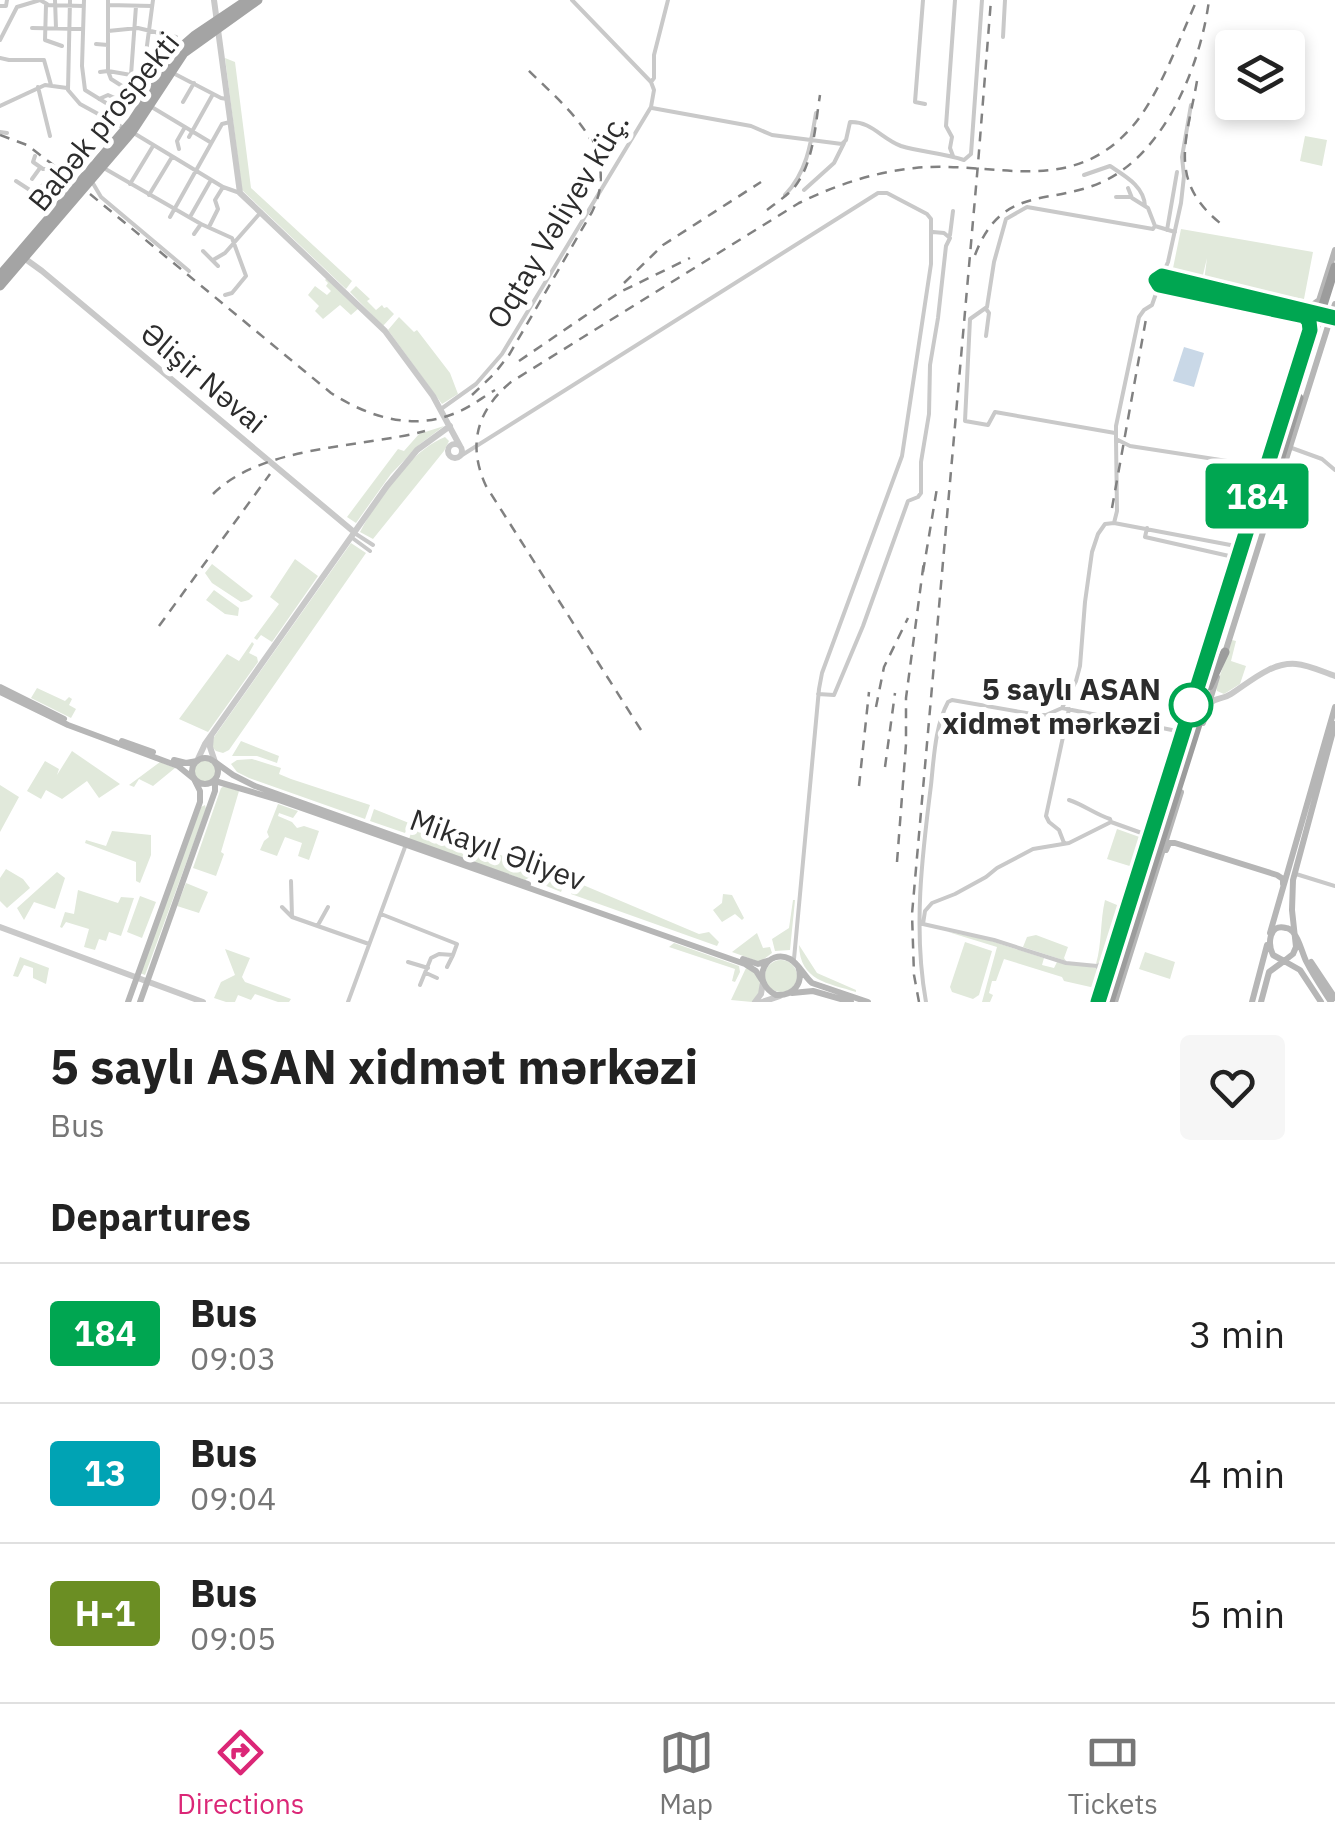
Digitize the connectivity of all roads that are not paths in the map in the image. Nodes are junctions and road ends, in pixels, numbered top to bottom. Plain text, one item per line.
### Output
1 (7, 0) edge
2 (214, 0) edge
3 (247, 0) edge
4 (258, 0) edge
5 (572, 0) edge
6 (668, 0) edge
7 (923, 0) edge
8 (956, 0) edge
9 (982, 0) edge
10 (1005, 0) edge
11 (55, 2) edge
12 (70, 2) edge
13 (108, 2) edge
14 (84, 3) edge
15 (153, 3) edge
16 (47, 4) junction
17 (0, 6) edge
18 (136, 6) junction
19 (217, 25) junction
20 (46, 27) junction
21 (32, 28) dead end
22 (56, 28) junction
23 (69, 29) junction
24 (84, 29) junction
25 (134, 29) junction
26 (148, 29) junction
27 (108, 31) junction
28 (176, 37) dead end
29 (1003, 37) dead end
30 (0, 40) edge
31 (96, 44) dead end
32 (108, 45) junction
33 (62, 46) dead end
34 (0, 58) edge
35 (169, 68) junction
36 (108, 71) junction
37 (100, 72) dead end
38 (131, 75) junction
39 (91, 76) dead end
40 (83, 78) junction
41 (651, 82) junction
42 (194, 83) junction
43 (51, 85) junction
44 (38, 87) junction
45 (124, 87) junction
46 (67, 88) junction
47 (213, 94) junction
48 (98, 98) junction
49 (117, 99) junction
50 (227, 99) junction
51 (182, 102) dead end
52 (925, 104) dead end
53 (0, 106) edge
54 (113, 106) junction
55 (150, 106) junction
56 (1191, 106) dead end
57 (651, 108) junction
58 (92, 111) junction
59 (119, 111) dead end
60 (816, 114) dead end
61 (230, 122) junction
62 (185, 127) junction
63 (129, 131) junction
64 (191, 134) junction
65 (50, 136) dead end
66 (811, 139) junction
67 (211, 142) junction
68 (844, 143) junction
69 (153, 146) junction
70 (178, 149) dead end
71 (35, 156) dead end
72 (953, 156) junction
73 (172, 157) junction
74 (102, 167) junction
75 (40, 168) junction
76 (1179, 168) junction
77 (195, 170) junction
78 (1084, 176) dead end
79 (32, 179) dead end
80 (90, 180) junction
81 (211, 180) junction
82 (16, 181) dead end
83 (130, 184) junction
84 (65, 187) dead end
85 (223, 187) junction
86 (1128, 188) dead end
87 (804, 190) dead end
88 (240, 193) junction
89 (149, 195) junction
90 (785, 195) dead end
91 (1116, 197) dead end
92 (1131, 197) junction
93 (64, 202) junction
94 (1145, 206) junction
95 (174, 208) junction
96 (953, 211) dead end
97 (261, 212) junction
98 (170, 216) dead end
99 (190, 218) junction
100 (201, 224) junction
101 (1155, 226) junction
102 (209, 227) junction
103 (1167, 230) junction
104 (932, 232) junction
105 (1174, 232) junction
106 (194, 234) dead end
107 (950, 236) junction
108 (234, 242) junction
109 (1335, 250) edge
110 (203, 251) dead end
111 (24, 258) junction
112 (1335, 267) edge
113 (189, 271) dead end
114 (0, 276) edge
115 (1163, 281) junction
116 (0, 286) edge
117 (1335, 286) edge
118 (226, 295) dead end
119 (1321, 295) junction
120 (1256, 300) junction
121 (1335, 304) edge
122 (1306, 306) junction
123 (986, 309) junction
124 (1304, 316) junction
125 (1335, 326) edge
126 (1310, 330) junction
127 (1326, 334) junction
128 (986, 336) dead end
129 (441, 410) junction
130 (450, 426) junction
131 (1116, 436) junction
132 (460, 446) junction
133 (1290, 447) junction
134 (468, 452) junction
135 (459, 457) joint
136 (1266, 467) junction
137 (1335, 470) edge
138 (1114, 523) junction
139 (1147, 528) junction
140 (352, 535) junction
141 (1241, 547) junction
142 (371, 548) dead end
143 (1238, 558) junction
144 (1219, 652) junction
145 (1335, 676) edge
146 (1212, 684) junction
147 (1, 688) edge
148 (818, 694) junction
149 (1227, 697) junction
150 (1208, 706) junction
151 (1335, 707) edge
152 (1062, 708) junction
153 (1190, 708) junction
154 (1069, 710) junction
155 (1335, 724) edge
156 (1182, 732) junction
157 (212, 736) junction
158 (1333, 738) edge
159 (1326, 748) junction
160 (197, 761) junction
161 (215, 762) junction
162 (194, 779) junction
163 (215, 781) junction
164 (226, 783) junction
165 (215, 791) junction
166 (1069, 800) dead end
167 (198, 807) junction
168 (208, 811) junction
169 (1110, 822) junction
170 (1170, 828) junction
171 (1150, 836) junction
172 (1064, 844) junction
173 (406, 846) junction
174 (1294, 861) junction
175 (1156, 874) junction
176 (1299, 877) junction
177 (290, 881) dead end
178 (1335, 886) edge
179 (1282, 889) junction
180 (282, 907) dead end
181 (328, 907) dead end
182 (381, 914) junction
183 (292, 917) junction
184 (921, 924) junction
185 (318, 926) junction
186 (0, 927) edge
187 (1296, 938) junction
188 (1269, 939) junction
189 (369, 944) junction
190 (453, 954) junction
191 (1112, 958) junction
192 (770, 960) junction
193 (1284, 961) junction
194 (408, 962) dead end
195 (796, 964) junction
196 (1097, 966) junction
197 (447, 967) dead end
198 (427, 971) junction
199 (136, 978) junction
200 (437, 978) dead end
201 (147, 981) junction
202 (762, 982) junction
203 (420, 985) dead end
204 (1102, 988) junction
205 (786, 995) junction
206 (828, 998) edge
207 (1115, 999) edge
208 (1333, 1000) edge
209 (865, 1001) edge
210 (128, 1002) edge
211 (140, 1002) edge
212 (204, 1002) edge
213 (348, 1002) edge
214 (758, 1002) edge
215 (851, 1002) edge
216 (926, 1002) edge
217 (1100, 1002) edge
218 (1252, 1002) edge
219 (1260, 1002) edge
220 (1319, 1002) edge

1 - 17 street
2 - 19 street
3 - 19 main road, Babək prospekti
4 - 19 main road, Babək prospekti
5 - 41 street, Oqtay Vəliyev küç.
6 - 41 street
7 - 52 street
8 - 72 street
9 - 72 street
10 - 29 street
11 - 12 street
11 - 16 street
11 - 22 street
12 - 14 street
12 - 23 street
13 - 18 street
13 - 27 street
14 - 24 street
15 - 18 street
15 - 26 street
16 - 20 street
16 - 30 street
18 - 25 street
19 - 35 main road, Babək prospekti
19 - 50 street
20 - 21 street
20 - 22 street
20 - 33 street
22 - 23 street
23 - 24 street
23 - 46 street
24 - 40 street
25 - 26 street
25 - 27 street
25 - 38 street
26 - 28 street
26 - 35 street
27 - 32 street
31 - 32 street
32 - 36 street
34 - 43 street
35 - 42 street
35 - 55 main road, Babək prospekti
35 - 63 main road, Babək prospekti
36 - 37 street
36 - 38 street
36 - 45 street
38 - 45 street
39 - 40 street
40 - 48 street
41 - 57 street, Oqtay Vəliyev küç.
42 - 47 street
42 - 51 street
43 - 44 street
43 - 46 street
44 - 53 street
44 - 65 street
45 - 49 street
46 - 58 street
47 - 50 street
47 - 64 street
48 - 49 street
48 - 54 street
48 - 58 street
49 - 54 street
50 - 61 street
54 - 59 street
55 - 62 street
55 - 63 main road, Babək prospekti
56 - 76 street
57 - 66 street
57 - 129 street, Oqtay Vəliyev küç.
58 - 63 street
60 - 66 street
61 - 67 street
61 - 88 street
62 - 64 street
62 - 70 street
63 - 69 street
63 - 74 main road, Babək prospekti
63 - 93 main road, Babək prospekti
64 - 67 street
66 - 68 street
66 - 90 street
67 - 77 street
68 - 72 street
68 - 87 street
69 - 73 street
69 - 83 street
71 - 75 street
73 - 77 street
73 - 89 street
74 - 80 main road, Babək prospekti
74 - 83 street
75 - 79 street
75 - 84 street
76 - 103 street
76 - 105 street
77 - 81 street
77 - 95 street
78 - 94 street
80 - 111 main road, Babək prospekti
80 - 113 street
81 - 85 street
81 - 99 street
82 - 93 street
83 - 89 street
85 - 88 street
85 - 102 street
86 - 92 street
88 - 97 street
89 - 95 street
91 - 92 street
92 - 94 street
93 - 114 main road, Babək prospekti
94 - 101 street
95 - 98 street
95 - 99 street
96 - 107 street
97 - 108 street
97 - 129 street
99 - 100 street
100 - 102 street
100 - 106 street
101 - 103 street
101 - 123 street
102 - 108 street
103 - 105 street
104 - 107 street
104 - 134 street
104 - 148 street
105 - 115 street
107 - 148 street
108 - 110 street
108 - 118 street
109 - 119 main road
111 - 116 main road, Babək prospekti
111 - 140 street, Əlişir Nəvai
112 - 144 highway
115 - 120 main road
115 - 131 street
117 - 146 highway
119 - 122 main road
119 - 126 main road
120 - 122 main road
120 - 124 main road
121 - 127 main road
122 - 124 main road
123 - 128 street
123 - 131 street
124 - 126 main road
125 - 127 main road
126 - 136 main road
127 - 133 main road
129 - 130 street
130 - 132 street
130 - 140 street
131 - 136 street
131 - 138 street
132 - 134 street
132 - 135 street
133 - 137 street
133 - 144 main road
134 - 135 street
136 - 141 main road
138 - 139 street
138 - 152 street
139 - 141 street
139 - 143 street
140 - 142 street
140 - 157 street
141 - 143 main road
143 - 153 main road
144 - 146 highway
144 - 153 highway
144 - 217 highway
145 - 149 street
146 - 149 street
146 - 150 main road
146 - 207 highway
147 - 160 main road
147 - 162 main road
148 - 195 street
149 - 150 street
150 - 170 main road
151 - 159 main road
152 - 154 street
152 - 184 street
153 - 156 main road
154 - 156 street
154 - 172 street
155 - 158 main road
156 - 171 main road
157 - 160 street
157 - 161 street
158 - 159 main road
159 - 174 main road
160 - 161 main road
160 - 162 main road
161 - 163 main road
161 - 192 main road, Mikayıl Əliyev
162 - 163 main road
162 - 167 main road
163 - 164 main road, Mikayıl Əliyev
163 - 165 main road
164 - 165 main road
164 - 173 main road, Mikayıl Əliyev
165 - 168 main road
166 - 169 street
167 - 168 main road
167 - 199 main road
168 - 201 main road
169 - 171 street
169 - 172 street
170 - 174 main road
170 - 175 main road
171 - 191 main road
172 - 184 street
173 - 182 street
173 - 202 main road, Mikayıl Əliyev
174 - 176 main road
174 - 179 main road
175 - 179 main road
175 - 207 main road
176 - 178 street
176 - 179 street
176 - 187 main road
177 - 183 street
179 - 188 main road
180 - 183 street
181 - 185 street
182 - 189 street
182 - 190 street
183 - 185 street
184 - 196 street
184 - 216 street
185 - 189 street
186 - 199 street
187 - 188 main road
187 - 193 main road
187 - 208 main road
188 - 193 main road
188 - 218 main road
189 - 213 street
190 - 197 street
190 - 198 street
191 - 196 street
191 - 204 main road
192 - 195 main road
192 - 202 main road
193 - 219 main road
193 - 220 main road
194 - 198 street
195 - 205 main road
195 - 209 main road
196 - 204 street
198 - 200 street
198 - 203 street
199 - 201 street
199 - 210 main road
201 - 211 main road
201 - 212 street
202 - 205 main road
202 - 214 street
204 - 217 main road
205 - 206 main road
205 - 214 street
206 - 215 main road

